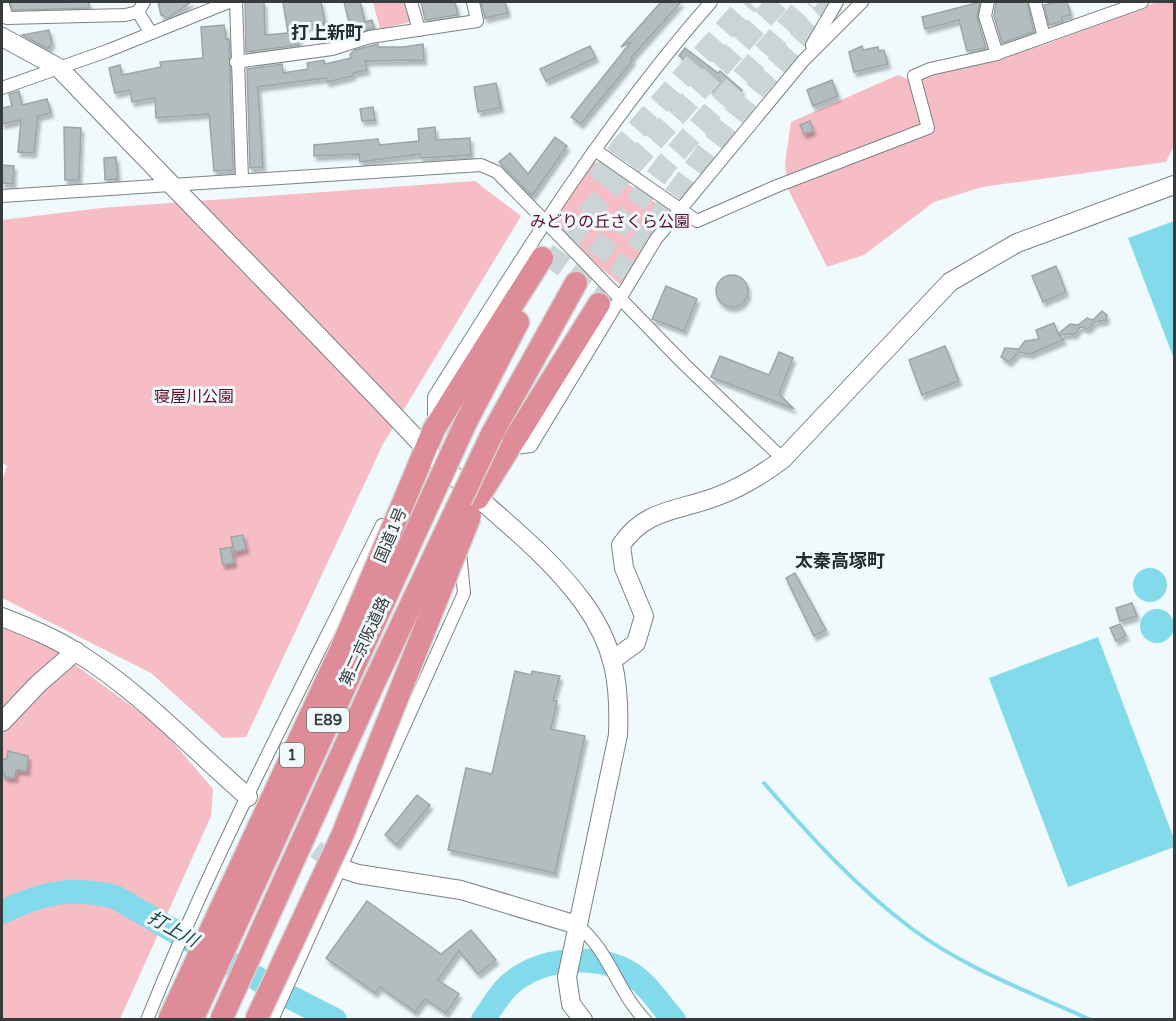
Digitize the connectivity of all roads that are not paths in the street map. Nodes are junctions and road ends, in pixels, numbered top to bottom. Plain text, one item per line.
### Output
1 (2, 2) edge
2 (229, 2) edge
3 (236, 2) edge
4 (411, 2) edge
5 (473, 2) edge
6 (711, 2) edge
7 (837, 2) edge
8 (862, 2) edge
9 (988, 2) edge
10 (1035, 2) edge
11 (1142, 2) edge
12 (141, 7) edge
13 (418, 30) junction
14 (151, 33) junction
15 (2, 37) edge
16 (1044, 37) junction
17 (997, 54) junction
18 (803, 61) junction
19 (236, 62) junction
20 (59, 68) junction
21 (2, 88) edge
22 (595, 150) junction
23 (242, 179) junction
24 (169, 184) junction
25 (1174, 185) edge
26 (2, 196) edge
27 (681, 208) junction
28 (543, 223) junction
29 (545, 263) joint
30 (576, 283) tunnel mouth
31 (609, 300) junction
32 (430, 439) junction
33 (500, 442) junction
34 (783, 459) junction
35 (409, 489) junction
36 (478, 498) junction
37 (458, 542) junction
38 (2, 617) edge
39 (76, 651) junction
40 (614, 660) junction
41 (2, 722) edge
42 (248, 797) junction
43 (340, 868) junction
44 (577, 926) junction
45 (147, 1020) edge
46 (169, 1020) edge
47 (192, 1020) edge
48 (221, 1020) edge
49 (256, 1020) edge
50 (272, 1020) edge
51 (583, 1020) edge
52 (645, 1020) edge

1 - 12 street
2 - 14 street
3 - 19 street
4 - 13 street
5 - 13 street
6 - 22 street
7 - 18 street
8 - 18 street
9 - 17 street
10 - 16 street
11 - 16 street
12 - 14 street
13 - 19 street
14 - 20 street
15 - 20 street
16 - 17 street
17 - 27 street
18 - 27 street
19 - 23 street
20 - 21 street
20 - 24 street
22 - 27 street
22 - 28 street
23 - 24 street
23 - 28 street
24 - 26 street
24 - 32 street
25 - 34 street
27 - 31 street
28 - 31 street
28 - 32 street
29 - 32 highway, 国道1号 / 1
29 - 47 highway, 第二京阪道路 / E89, bridge
30 - 33 highway, 第二京阪道路 / E89
31 - 33 highway
31 - 34 street
32 - 35 highway, 国道1号 / 1
32 - 36 street
33 - 36 highway
33 - 48 highway, 第二京阪道路 / E89, bridge
34 - 40 street
35 - 42 street
35 - 46 highway, 国道1号 / 1, bridge
36 - 37 highway, bridge
36 - 40 street
37 - 43 street
37 - 49 highway, bridge
38 - 39 street
39 - 41 street
39 - 42 street
40 - 44 street
42 - 45 street
43 - 44 street
43 - 50 street
44 - 51 street
44 - 52 street

